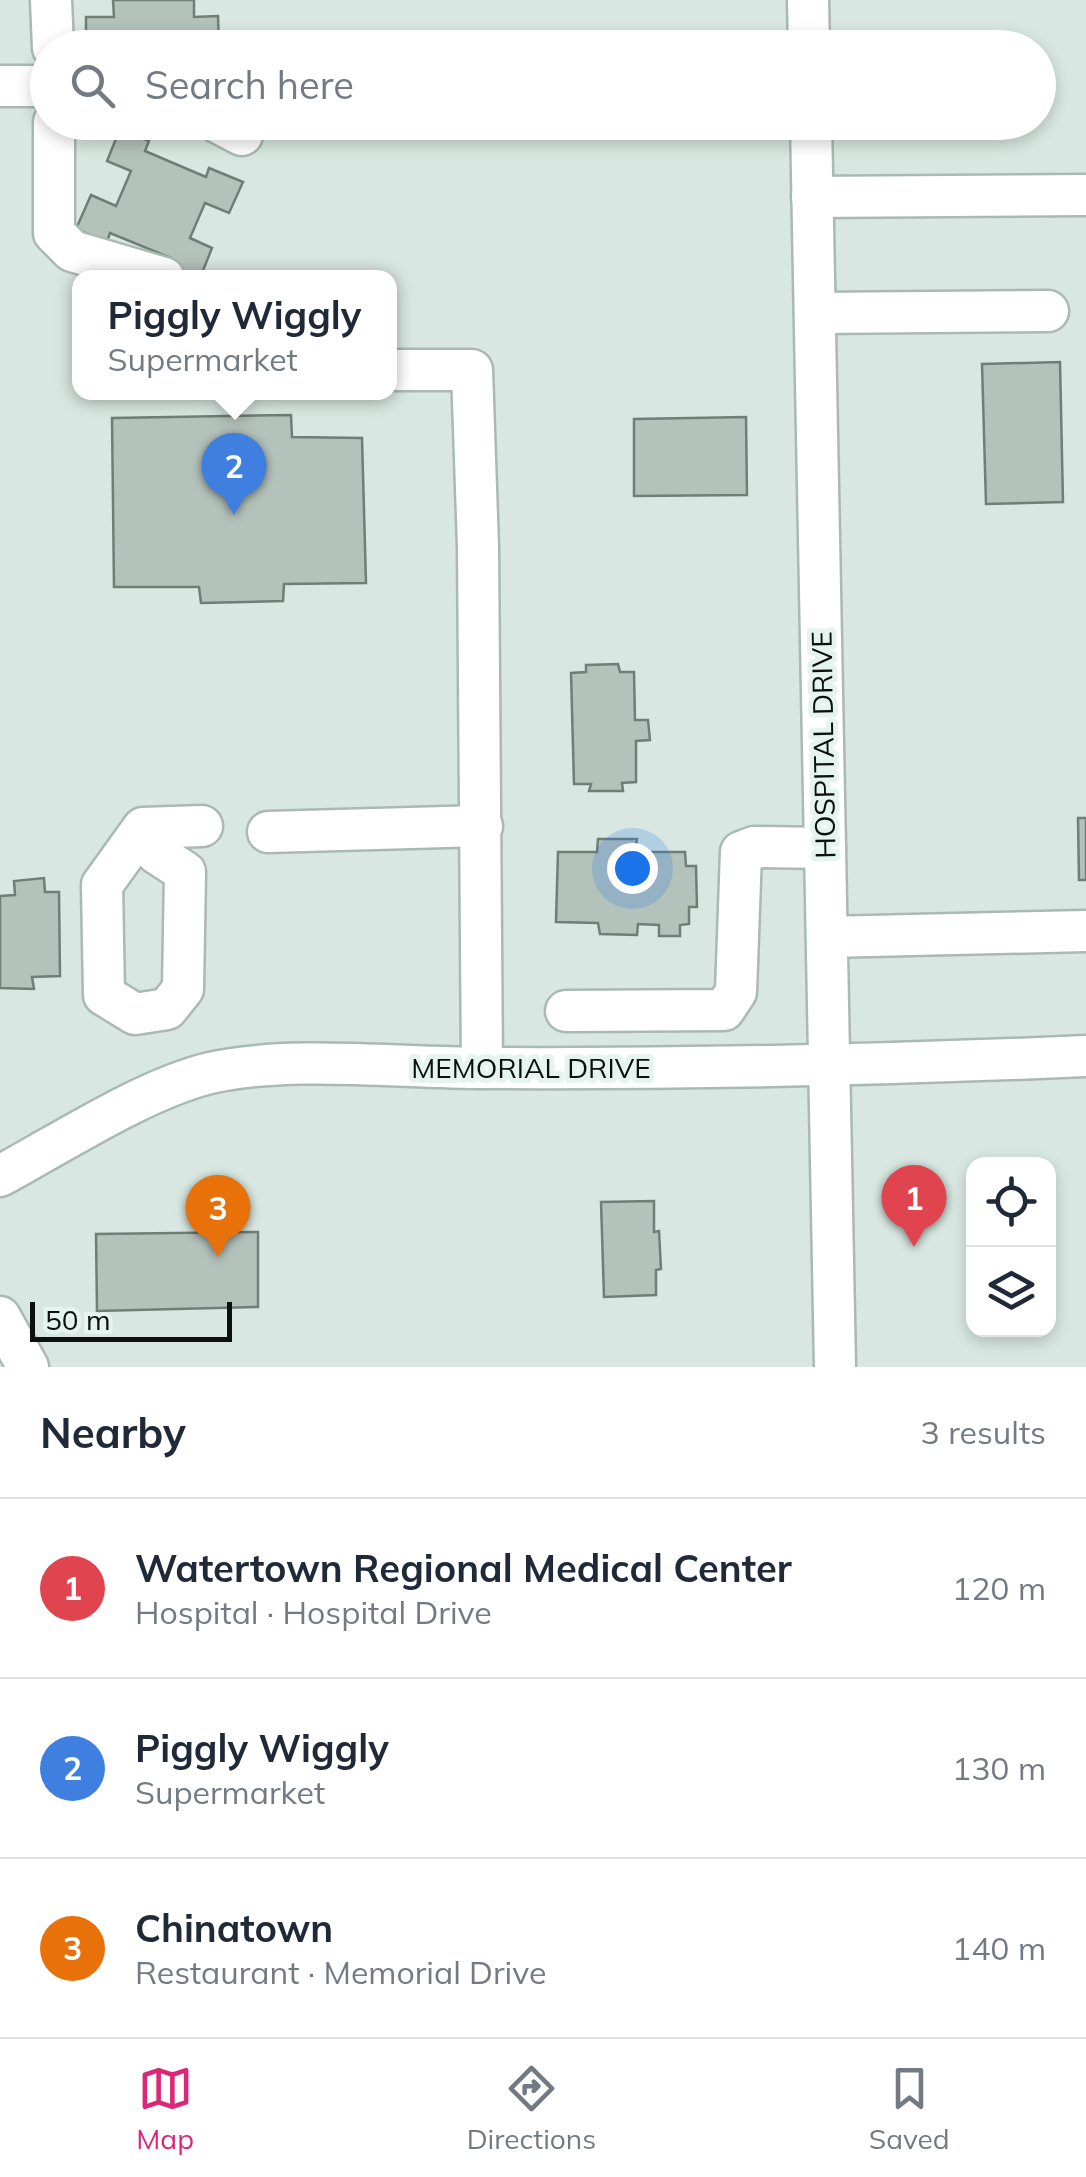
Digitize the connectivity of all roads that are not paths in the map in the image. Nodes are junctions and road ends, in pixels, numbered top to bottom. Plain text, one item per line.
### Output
1 (52, 0) edge
2 (808, 0) edge
3 (53, 30) edge
4 (809, 30) edge
5 (0, 86) edge
6 (30, 86) edge
7 (54, 140) edge
8 (810, 140) edge
9 (1086, 195) edge
10 (812, 197) junction
11 (137, 270) edge
12 (1048, 311) dead end
13 (815, 313) junction
14 (397, 370) edge
15 (202, 826) dead end
16 (482, 826) junction
17 (143, 828) dead end
18 (268, 832) dead end
19 (825, 848) junction
20 (1086, 931) edge
21 (826, 936) junction
22 (566, 1011) dead end
23 (1086, 1056) edge
24 (831, 1067) junction
25 (482, 1068) junction
26 (0, 1176) edge
27 (0, 1317) edge
28 (28, 1367) edge
29 (835, 1367) edge

1 - 3 street
2 - 4 street
5 - 6 street
7 - 11 street
8 - 10 street, HOSPITAL DRIVE
9 - 10 street
10 - 13 street, HOSPITAL DRIVE
12 - 13 street
13 - 19 street, HOSPITAL DRIVE
14 - 16 street
15 - 17 street
16 - 18 street
16 - 25 street
19 - 21 street, HOSPITAL DRIVE
19 - 22 street
20 - 21 street
21 - 24 street, HOSPITAL DRIVE
23 - 24 street, MEMORIAL DRIVE
24 - 25 street, MEMORIAL DRIVE
24 - 29 street, HOSPITAL DRIVE
25 - 26 street, MEMORIAL DRIVE
27 - 28 street

